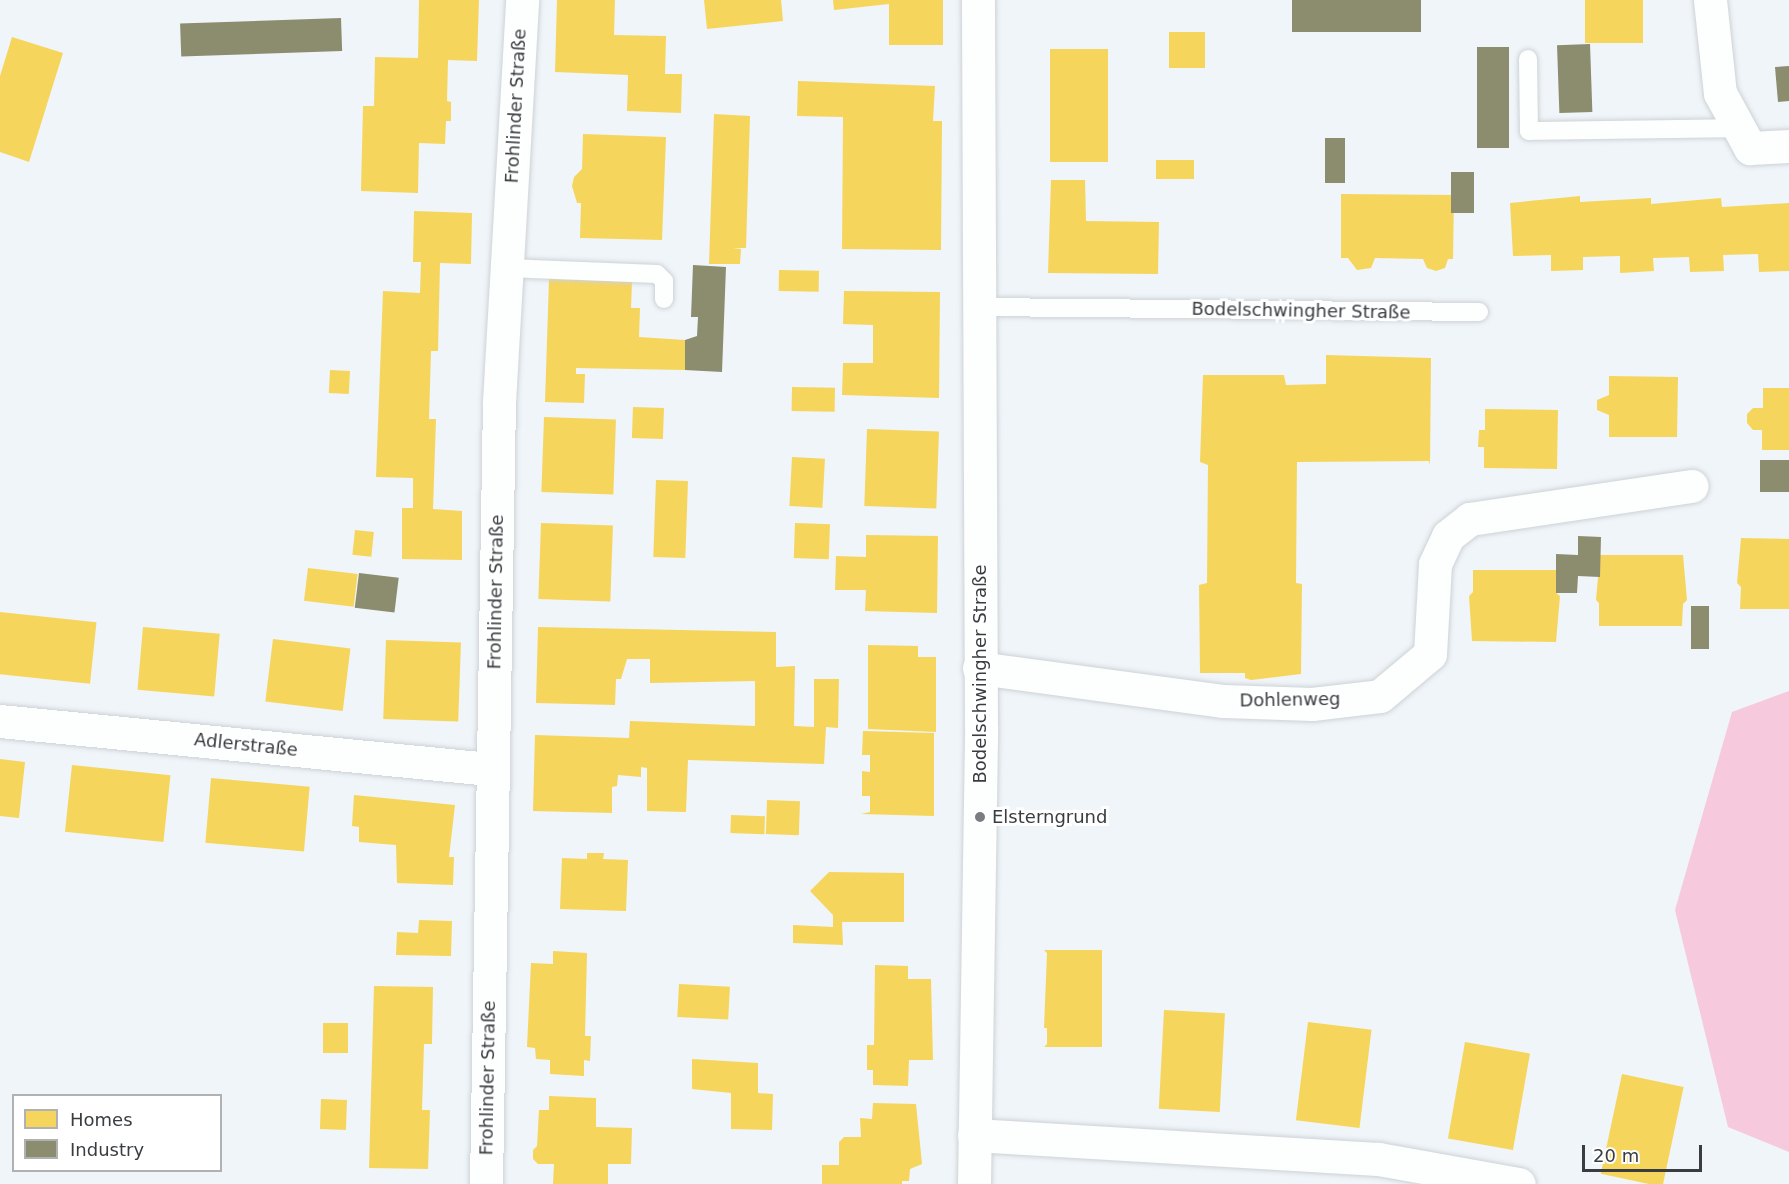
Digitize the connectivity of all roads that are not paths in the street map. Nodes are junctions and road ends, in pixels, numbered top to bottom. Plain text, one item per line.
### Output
1 (522, 0) edge
2 (978, 0) edge
3 (1710, 0) edge
4 (1528, 59) dead end
5 (1739, 128) junction
6 (1789, 146) edge
7 (507, 268) junction
8 (664, 299) dead end
9 (979, 307) junction
10 (1479, 312) dead end
11 (1692, 486) dead end
12 (979, 668) junction
13 (0, 721) edge
14 (493, 769) junction
15 (974, 1135) junction
16 (1379, 1172) edge
17 (486, 1184) edge
18 (974, 1184) edge
19 (1519, 1184) edge

1 - 7 street, Frohlinder Straße
2 - 9 street, Bodelschwingher Straße
3 - 5 street
4 - 5 lane
5 - 6 street
7 - 8 lane
7 - 14 street, Frohlinder Straße
9 - 10 lane, Bodelschwingher Straße
9 - 12 street, Bodelschwingher Straße
11 - 12 street, Dohlenweg
12 - 15 street, Bodelschwingher Straße
13 - 14 street, Adlerstraße
14 - 17 street, Frohlinder Straße
15 - 16 street
15 - 18 street, Bodelschwingher Straße
16 - 19 street

